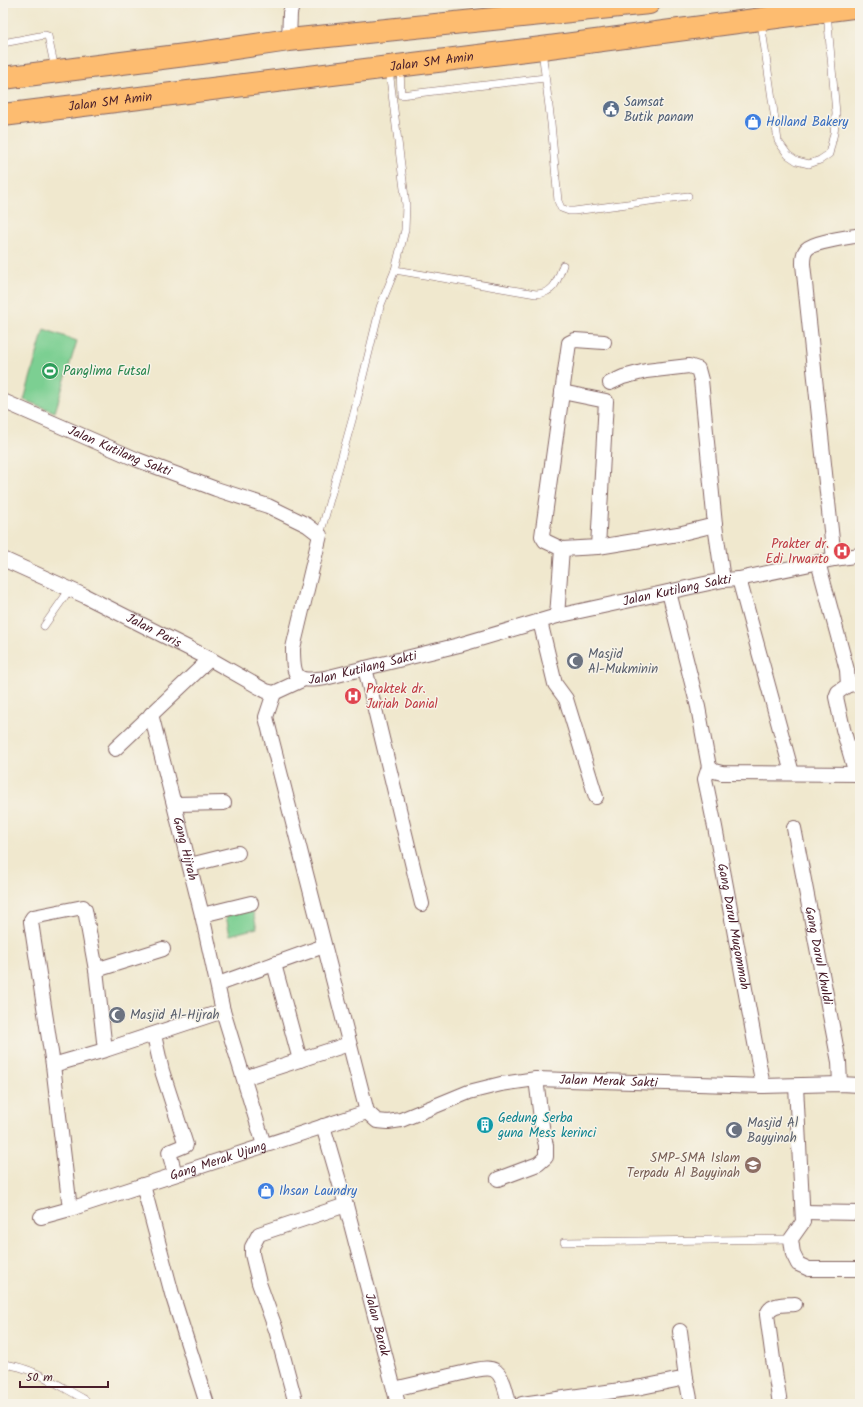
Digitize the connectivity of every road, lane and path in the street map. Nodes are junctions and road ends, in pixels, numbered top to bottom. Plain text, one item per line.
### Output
1 (293, 3) edge
2 (650, 3) edge
3 (860, 6) edge
4 (827, 10) junction
5 (761, 19) junction
6 (289, 40) junction
7 (3, 43) edge
8 (542, 48) junction
9 (394, 66) junction
10 (55, 71) junction
11 (3, 78) edge
12 (545, 78) junction
13 (3, 115) edge
14 (688, 196) dead end
15 (860, 235) edge
16 (563, 265) dead end
17 (395, 270) junction
18 (604, 342) dead end
19 (610, 383) dead end
20 (562, 392) junction
21 (3, 401) edge
22 (715, 525) junction
23 (320, 535) junction
24 (598, 547) junction
25 (562, 549) junction
26 (860, 555) edge
27 (3, 559) edge
28 (834, 559) junction
29 (818, 562) junction
30 (739, 579) junction
31 (723, 580) junction
32 (70, 589) junction
33 (670, 592) junction
34 (557, 616) junction
35 (540, 620) junction
36 (44, 626) dead end
37 (210, 659) junction
38 (365, 668) junction
39 (302, 680) junction
40 (854, 684) edge
41 (274, 693) junction
42 (151, 714) junction
43 (115, 750) dead end
44 (709, 767) junction
45 (792, 773) junction
46 (858, 774) edge
47 (596, 797) dead end
48 (224, 803) dead end
49 (175, 804) junction
50 (794, 828) dead end
51 (238, 853) dead end
52 (190, 865) junction
53 (251, 903) dead end
54 (422, 904) dead end
55 (202, 915) junction
56 (324, 946) junction
57 (163, 949) dead end
58 (274, 964) junction
59 (96, 970) junction
60 (218, 984) junction
61 (223, 1011) junction
62 (154, 1035) junction
63 (349, 1044) junction
64 (105, 1050) junction
65 (300, 1060) junction
66 (53, 1064) junction
67 (244, 1078) junction
68 (536, 1079) junction
69 (840, 1084) junction
70 (860, 1085) edge
71 (763, 1086) junction
72 (796, 1086) junction
73 (367, 1112) junction
74 (323, 1126) junction
75 (264, 1145) junction
76 (175, 1174) junction
77 (498, 1179) dead end
78 (144, 1185) junction
79 (346, 1205) junction
80 (70, 1209) junction
81 (802, 1212) junction
82 (860, 1213) edge
83 (41, 1217) dead end
84 (791, 1239) junction
85 (564, 1242) dead end
86 (860, 1269) edge
87 (795, 1304) dead end
88 (680, 1331) dead end
89 (3, 1364) edge
90 (686, 1378) junction
91 (394, 1389) junction
92 (89, 1404) edge
93 (207, 1404) edge
94 (296, 1404) edge
95 (398, 1404) edge
96 (509, 1404) edge
97 (522, 1404) edge
98 (691, 1404) edge
99 (780, 1404) edge

1 - 6 street
2 - 6 main road
3 - 4 main road, Jalan SM Amin
4 - 5 main road, Jalan SM Amin
4 - 5 lane
5 - 8 main road, Jalan SM Amin
6 - 10 main road
7 - 10 lane
8 - 9 main road, Jalan SM Amin
8 - 12 lane
9 - 12 lane
9 - 13 main road, Jalan SM Amin
9 - 17 lane
10 - 11 main road
12 - 14 lane
15 - 28 street
16 - 17 lane
17 - 23 lane
18 - 20 street
19 - 22 street
20 - 24 street
20 - 25 street
21 - 23 street, Jalan Kutilang Sakti
22 - 24 street
22 - 31 street
23 - 39 street, Jalan Kutilang Sakti
24 - 25 street
25 - 34 street
26 - 28 street, Jalan Kutilang Sakti
27 - 32 street, Jalan Paris
28 - 29 street, Jalan Kutilang Sakti
29 - 30 street, Jalan Kutilang Sakti
29 - 40 street
30 - 31 street, Jalan Kutilang Sakti
30 - 45 street
31 - 33 street, Jalan Kutilang Sakti
32 - 36 lane
32 - 37 street, Jalan Paris
33 - 34 street, Jalan Kutilang Sakti
33 - 44 street, Gang Darul Muqommah
34 - 35 street, Jalan Kutilang Sakti
35 - 38 street, Jalan Kutilang Sakti
35 - 47 street
37 - 41 street, Jalan Paris
37 - 42 street
38 - 39 street, Jalan Kutilang Sakti
38 - 54 street
39 - 41 street
40 - 46 street
41 - 56 street
42 - 43 street
42 - 49 street, Gang Hijrah
44 - 45 street
44 - 71 street, Gang Darul Muqommah
45 - 46 street
48 - 49 street
49 - 52 street, Gang Hijrah
50 - 69 street, Gang Darul Khuldi
51 - 52 street
52 - 55 street, Gang Hijrah
53 - 55 street
55 - 60 street, Gang Hijrah
56 - 58 street
56 - 63 street
57 - 59 street
58 - 60 street
58 - 65 street
59 - 64 street
59 - 66 street
60 - 61 street, Gang Hijrah
61 - 62 street
61 - 67 street, Gang Hijrah
62 - 64 street
62 - 76 street
63 - 65 street
63 - 73 street
64 - 66 street
65 - 67 street
66 - 80 street
67 - 75 street, Gang Hijrah
68 - 71 street, Jalan Merak Sakti
68 - 73 street, Jalan Merak Sakti
68 - 77 street
69 - 70 street, Jalan Merak Sakti
69 - 72 street, Jalan Merak Sakti
71 - 72 street, Jalan Merak Sakti
72 - 81 street
73 - 74 street, Gang Merak Ujung
74 - 75 street, Gang Merak Ujung
74 - 79 street, Jalan Barak
75 - 76 street, Gang Merak Ujung
76 - 78 street, Gang Merak Ujung
78 - 80 street, Gang Merak Ujung
78 - 93 street
79 - 91 street, Jalan Barak
79 - 94 street
80 - 83 street, Gang Merak Ujung
81 - 82 street
81 - 84 street
84 - 85 lane
84 - 86 street
87 - 99 street
88 - 90 street
89 - 92 lane
90 - 97 street
90 - 98 street
91 - 95 street, Jalan Barak
91 - 96 street

